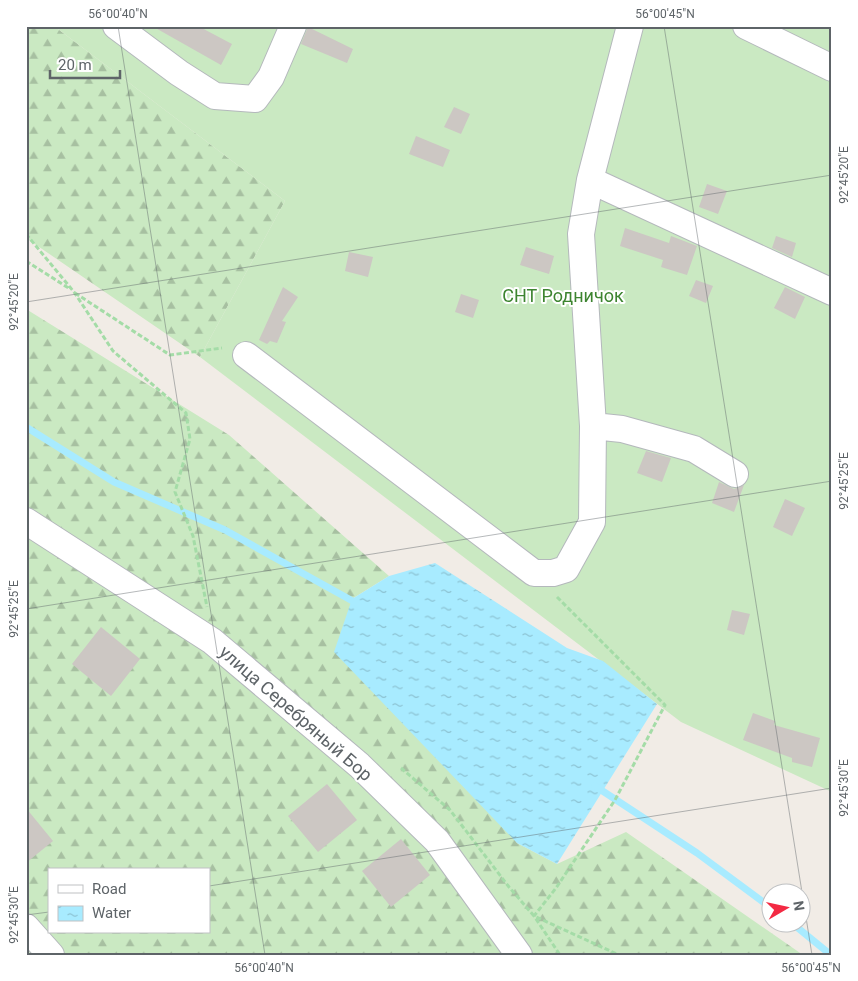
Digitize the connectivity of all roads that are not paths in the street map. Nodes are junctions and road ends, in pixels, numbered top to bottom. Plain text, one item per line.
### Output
1 (116, 26) edge
2 (293, 26) edge
3 (630, 26) edge
4 (746, 26) edge
5 (832, 68) edge
6 (590, 180) junction
7 (832, 292) edge
8 (246, 356) road end
9 (593, 426) junction
10 (735, 474) dead end
11 (26, 521) edge
12 (26, 927) edge
13 (51, 955) edge
14 (519, 955) edge

1 - 2 street
3 - 6 street
4 - 5 street
6 - 7 street
6 - 9 street
8 - 9 street
9 - 10 street
11 - 14 street, улица Серебряный Бор
12 - 13 street

